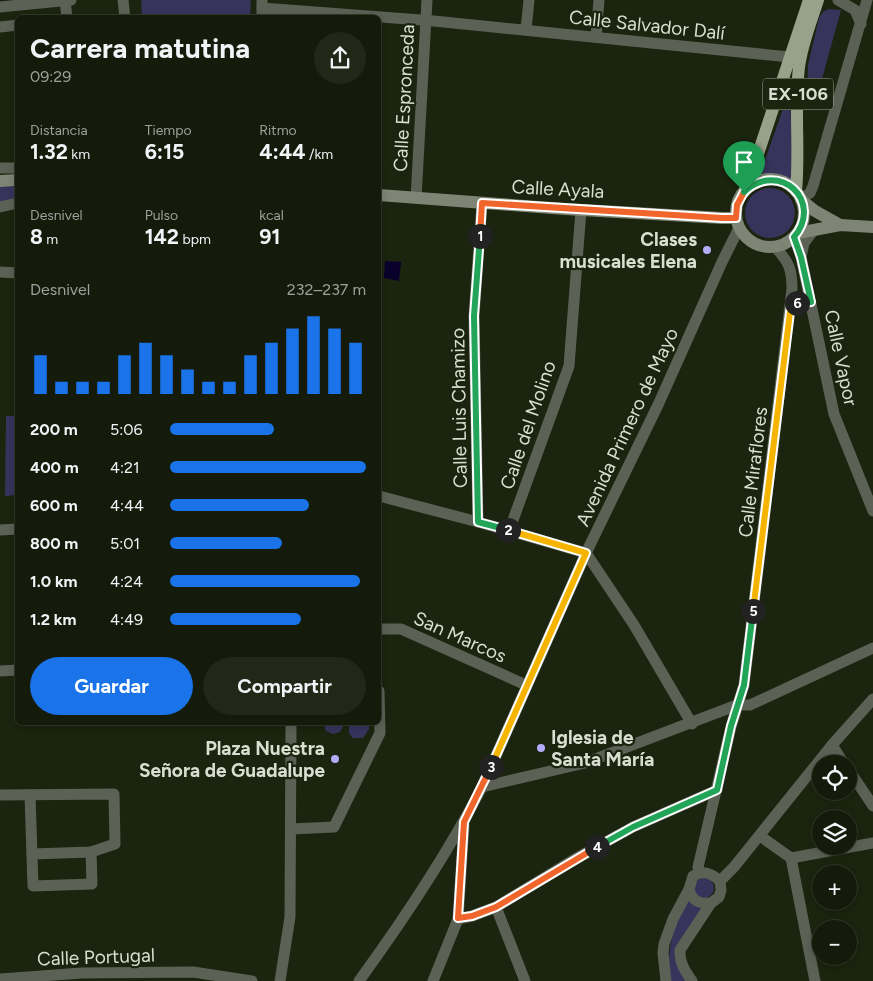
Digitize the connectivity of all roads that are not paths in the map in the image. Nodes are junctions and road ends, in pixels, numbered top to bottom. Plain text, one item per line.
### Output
1 (67, 0) edge
2 (123, 0) edge
3 (427, 0) edge
4 (529, 0) edge
5 (599, 0) edge
6 (809, 0) edge
7 (818, 0) edge
8 (842, 0) edge
9 (867, 0) edge
10 (18, 2) edge
11 (0, 7) edge
12 (262, 9) edge
13 (20, 15) edge
14 (66, 15) edge
15 (125, 15) edge
16 (351, 15) edge
17 (381, 17) edge
18 (426, 20) junction
19 (861, 24) junction
20 (15, 25) edge
21 (0, 27) edge
22 (526, 30) junction
23 (596, 37) junction
24 (790, 57) junction
25 (0, 168) edge
26 (15, 168) edge
27 (0, 182) edge
28 (15, 182) edge
29 (814, 186) junction
30 (744, 192) junction
31 (381, 196) edge
32 (799, 197) junction
33 (416, 198) junction
34 (15, 203) edge
35 (482, 203) junction
36 (0, 207) edge
37 (581, 210) junction
38 (820, 215) junction
39 (722, 218) junction
40 (840, 225) junction
41 (873, 227) edge
42 (736, 228) junction
43 (814, 230) junction
44 (796, 235) junction
45 (775, 247) junction
46 (801, 257) junction
47 (0, 272) edge
48 (15, 273) edge
49 (811, 302) junction
50 (791, 304) junction
51 (381, 497) edge
52 (873, 511) edge
53 (478, 522) junction
54 (15, 529) edge
55 (0, 530) edge
56 (509, 531) junction
57 (586, 553) junction
58 (381, 629) edge
59 (873, 648) edge
60 (15, 670) edge
61 (0, 671) edge
62 (526, 685) junction
63 (873, 699) edge
64 (738, 705) junction
65 (718, 713) junction
66 (692, 724) junction
67 (291, 725) edge
68 (380, 725) edge
69 (731, 726) junction
70 (832, 745) junction
71 (838, 755) edge
72 (489, 772) junction
73 (499, 782) junction
74 (857, 782) edge
75 (482, 786) junction
76 (717, 790) junction
77 (0, 795) edge
78 (30, 795) junction
79 (873, 806) edge
80 (464, 822) junction
81 (291, 829) junction
82 (760, 836) junction
83 (873, 843) edge
84 (91, 852) junction
85 (32, 854) junction
86 (791, 858) junction
87 (696, 874) junction
88 (720, 885) junction
89 (688, 889) junction
90 (711, 903) junction
91 (496, 907) junction
92 (458, 918) junction
93 (82, 977) edge
94 (2, 980) edge
95 (252, 981) edge
96 (280, 981) edge
97 (359, 981) edge
98 (433, 981) edge
99 (525, 981) edge
100 (666, 981) edge
101 (692, 981) edge
102 (815, 981) edge

1 - 10 street
1 - 14 street
2 - 15 street
3 - 18 street, Calle Espronceda
4 - 22 street
5 - 23 street
6 - 24 main road, EX-106
7 - 32 main road, EX-106
8 - 19 street
9 - 19 street
10 - 11 street
10 - 13 street
12 - 16 street, Calle Salvador Dalí
17 - 18 street, Calle Salvador Dalí
18 - 22 street, Calle Salvador Dalí
18 - 33 street, Calle Espronceda
19 - 29 street
20 - 21 street
22 - 23 street, Calle Salvador Dalí
23 - 24 street, Calle Salvador Dalí
24 - 30 main road, EX-106
25 - 26 street
27 - 28 main road
29 - 32 street
29 - 38 street
30 - 32 main road
30 - 42 main road
31 - 33 main road, Calle Ayala
32 - 38 main road
32 - 44 main road
33 - 35 main road, Calle Ayala
34 - 36 street
35 - 37 main road, Calle Ayala
35 - 53 street, Calle Luis Chamizo
37 - 39 main road, Calle Ayala
37 - 56 street, Calle del Molino
38 - 40 main road
39 - 42 main road, Calle Ayala
39 - 42 street
40 - 41 main road
40 - 43 main road
42 - 45 main road
42 - 57 street, Avenida Primero de Mayo
43 - 44 main road
43 - 46 street
44 - 45 main road
44 - 46 street, Calle Vapor
45 - 50 street, Calle Miraflores
46 - 49 street, Calle Vapor
47 - 48 street
49 - 50 street
49 - 52 street, Calle Vapor
50 - 64 street, Calle Miraflores
51 - 53 street
53 - 56 street
54 - 55 street
56 - 57 street
57 - 62 street, Avenida Primero de Mayo
57 - 66 street
58 - 62 street, San Marcos
59 - 64 street
60 - 61 street
62 - 72 street, Avenida Primero de Mayo
63 - 70 street
64 - 65 street
64 - 69 street, Calle Miraflores
65 - 66 street
65 - 69 street
66 - 73 street
67 - 81 street
68 - 81 street
69 - 76 street, Calle Miraflores
70 - 71 street
70 - 82 street
72 - 73 street
72 - 75 street, Avenida Primero de Mayo
73 - 75 street
74 - 79 street
75 - 80 street, Avenida Primero de Mayo
76 - 87 street, Calle Miraflores
76 - 91 street
77 - 78 street
78 - 84 street
78 - 85 street
80 - 92 street
80 - 97 street, Avenida Primero de Mayo
81 - 96 street
82 - 86 street
82 - 88 street
83 - 86 street
84 - 85 street
84 - 85 street
86 - 102 street
87 - 88 street
87 - 89 street
88 - 90 street
89 - 90 street
89 - 100 street
90 - 101 street
91 - 92 street
91 - 99 street
92 - 98 street
93 - 94 street, Calle Portugal
93 - 95 street, Calle Portugal

